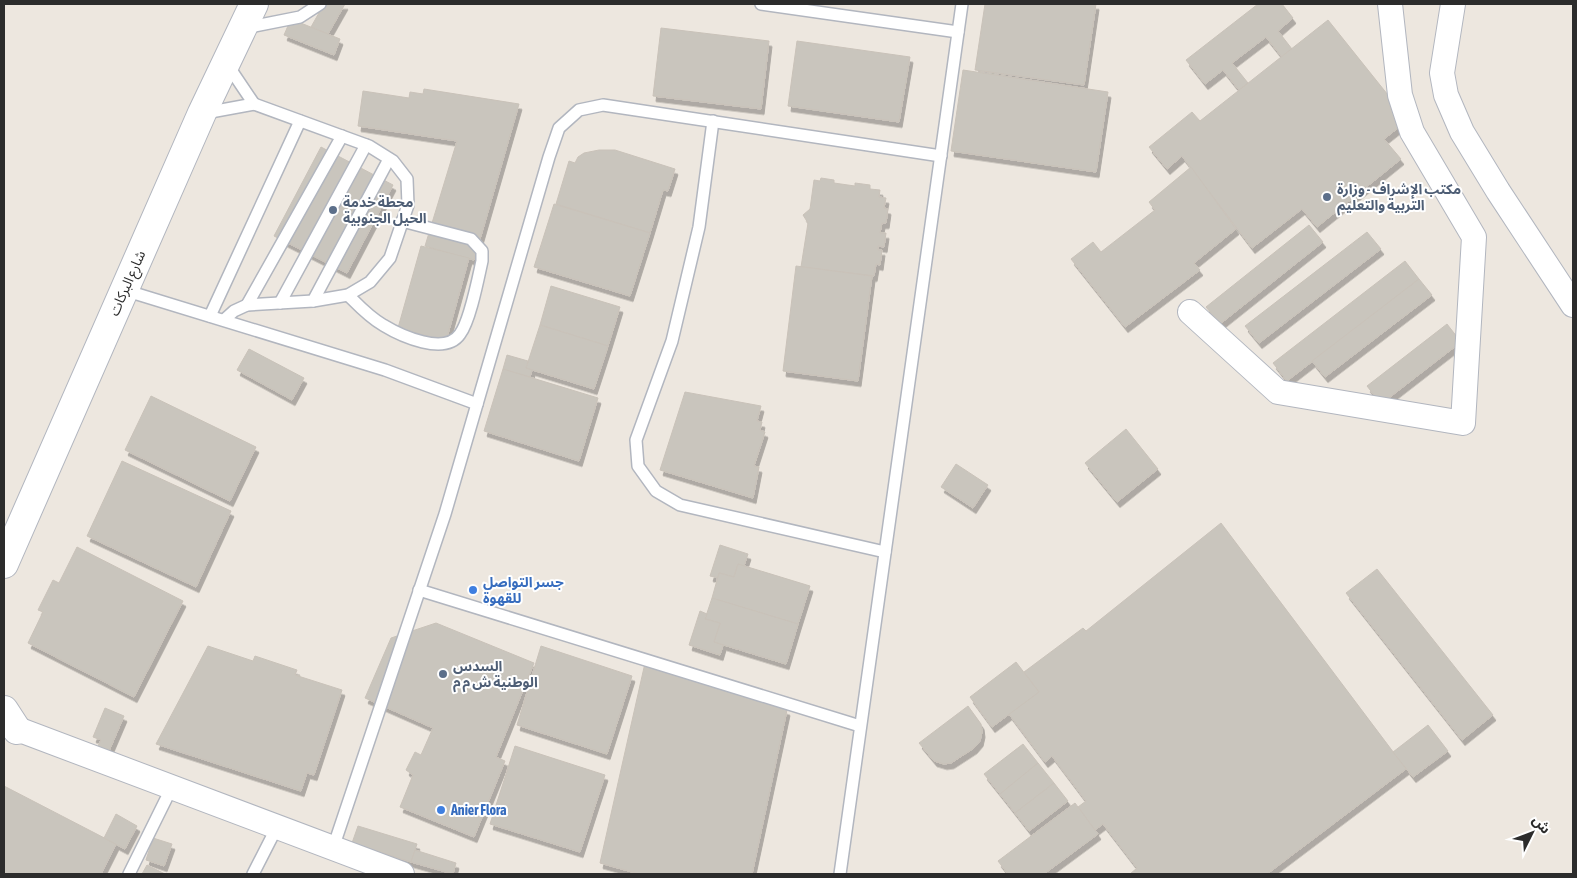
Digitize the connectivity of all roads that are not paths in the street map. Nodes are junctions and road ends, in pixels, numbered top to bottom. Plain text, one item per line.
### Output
1 (254, 4) edge
2 (320, 4) edge
3 (762, 4) edge
4 (962, 4) edge
5 (1390, 4) edge
6 (1454, 4) edge
7 (242, 28) junction
8 (958, 32) junction
9 (226, 63) junction
10 (254, 104) junction
11 (202, 113) junction
12 (300, 121) junction
13 (713, 121) junction
14 (342, 136) junction
15 (366, 145) junction
16 (941, 156) junction
17 (389, 159) junction
18 (402, 221) junction
19 (124, 290) junction
20 (348, 295) junction
21 (314, 301) junction
22 (280, 303) junction
23 (247, 305) junction
24 (1573, 305) edge
25 (1190, 312) dead end
26 (210, 316) junction
27 (224, 320) junction
28 (477, 404) junction
29 (885, 552) junction
30 (4, 564) edge
31 (419, 590) junction
32 (7, 724) edge
33 (860, 726) junction
34 (172, 788) junction
35 (277, 828) junction
36 (333, 848) junction
37 (397, 873) edge
38 (129, 874) edge
39 (253, 874) edge
40 (840, 874) edge

1 - 7 street, شارع البركات
2 - 7 lane
3 - 8 lane
4 - 8 lane
5 - 25 street
6 - 24 street
7 - 9 street, شارع البركات
8 - 16 lane
9 - 10 lane
9 - 11 street, شارع البركات
10 - 11 lane
10 - 12 lane
11 - 19 street, شارع البركات
12 - 14 lane
12 - 26 lane
13 - 16 lane
13 - 28 lane
13 - 29 lane
14 - 15 lane
14 - 23 lane
15 - 17 lane
15 - 22 lane
16 - 29 lane
17 - 18 lane
17 - 21 lane
18 - 20 lane
18 - 20 lane
19 - 26 lane
19 - 30 street, شارع البركات
20 - 21 lane
21 - 22 lane
22 - 23 lane
23 - 27 lane
26 - 27 lane
27 - 28 lane
28 - 31 lane
29 - 33 lane
31 - 33 lane
31 - 36 lane
32 - 34 street
33 - 40 lane
34 - 35 street
34 - 38 lane
35 - 36 street
35 - 39 lane
36 - 37 street

